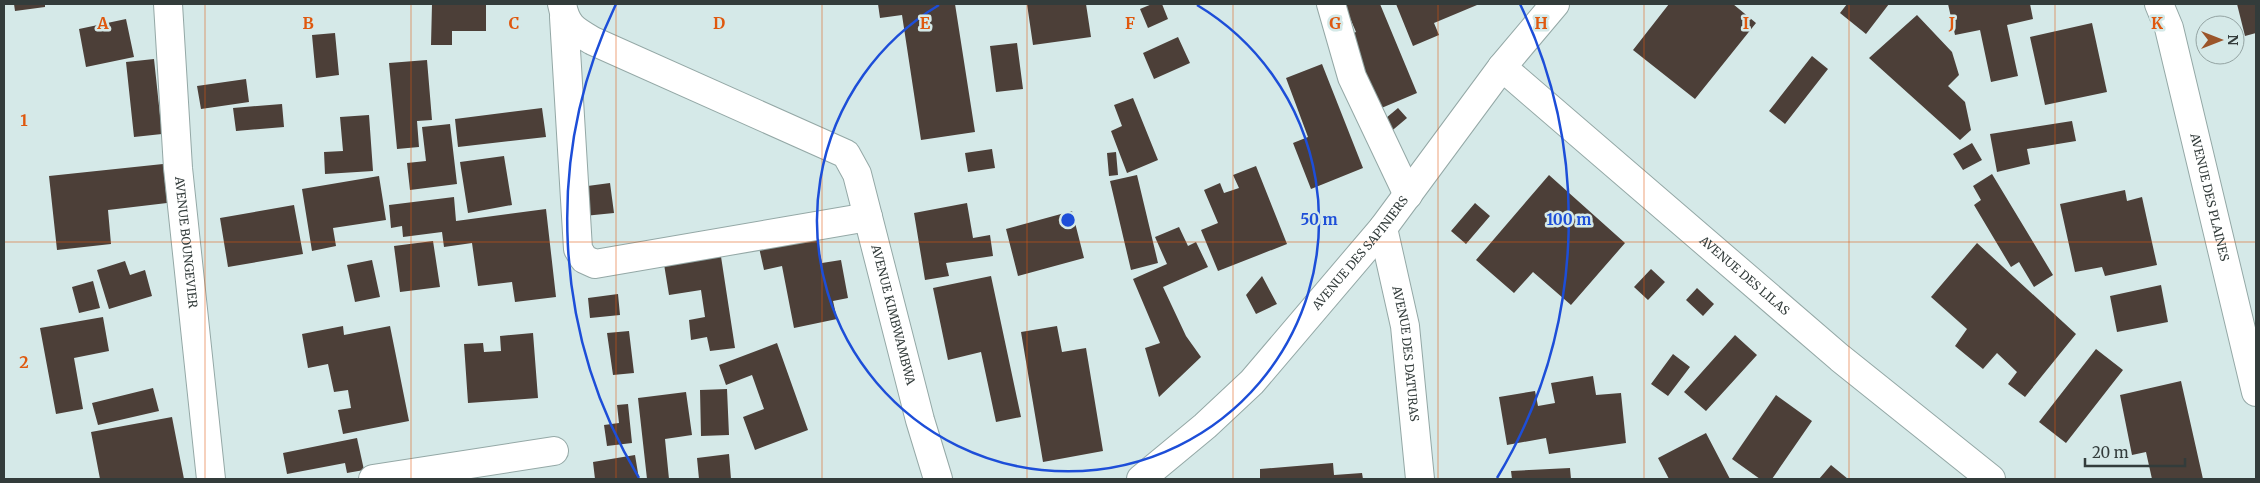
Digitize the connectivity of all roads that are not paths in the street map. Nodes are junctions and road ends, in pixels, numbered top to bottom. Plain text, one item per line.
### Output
1 (168, 4) edge
2 (1330, 4) edge
3 (1555, 4) edge
4 (2159, 4) edge
5 (563, 11) edge
6 (1502, 67) junction
7 (1408, 195) junction
8 (868, 218) junction
9 (1383, 228) junction
10 (2256, 392) edge
11 (554, 451) dead end
12 (211, 479) edge
13 (373, 479) edge
14 (938, 479) edge
15 (1141, 479) edge
16 (1420, 479) edge
17 (1991, 479) edge

1 - 12 street, AVENUE BOUNGEVIER
2 - 7 street
3 - 6 street, AVENUE DES SAPINIERS
4 - 10 street, AVENUE DES PLAINES
5 - 8 street, AVENUE KIMBWAMBWA
5 - 8 street
6 - 7 street, AVENUE DES SAPINIERS
6 - 17 street, AVENUE DES LILAS
7 - 9 street, AVENUE DES SAPINIERS
8 - 14 street, AVENUE KIMBWAMBWA
9 - 15 street, AVENUE DES SAPINIERS
9 - 16 street, AVENUE DES DATURAS
11 - 13 street

